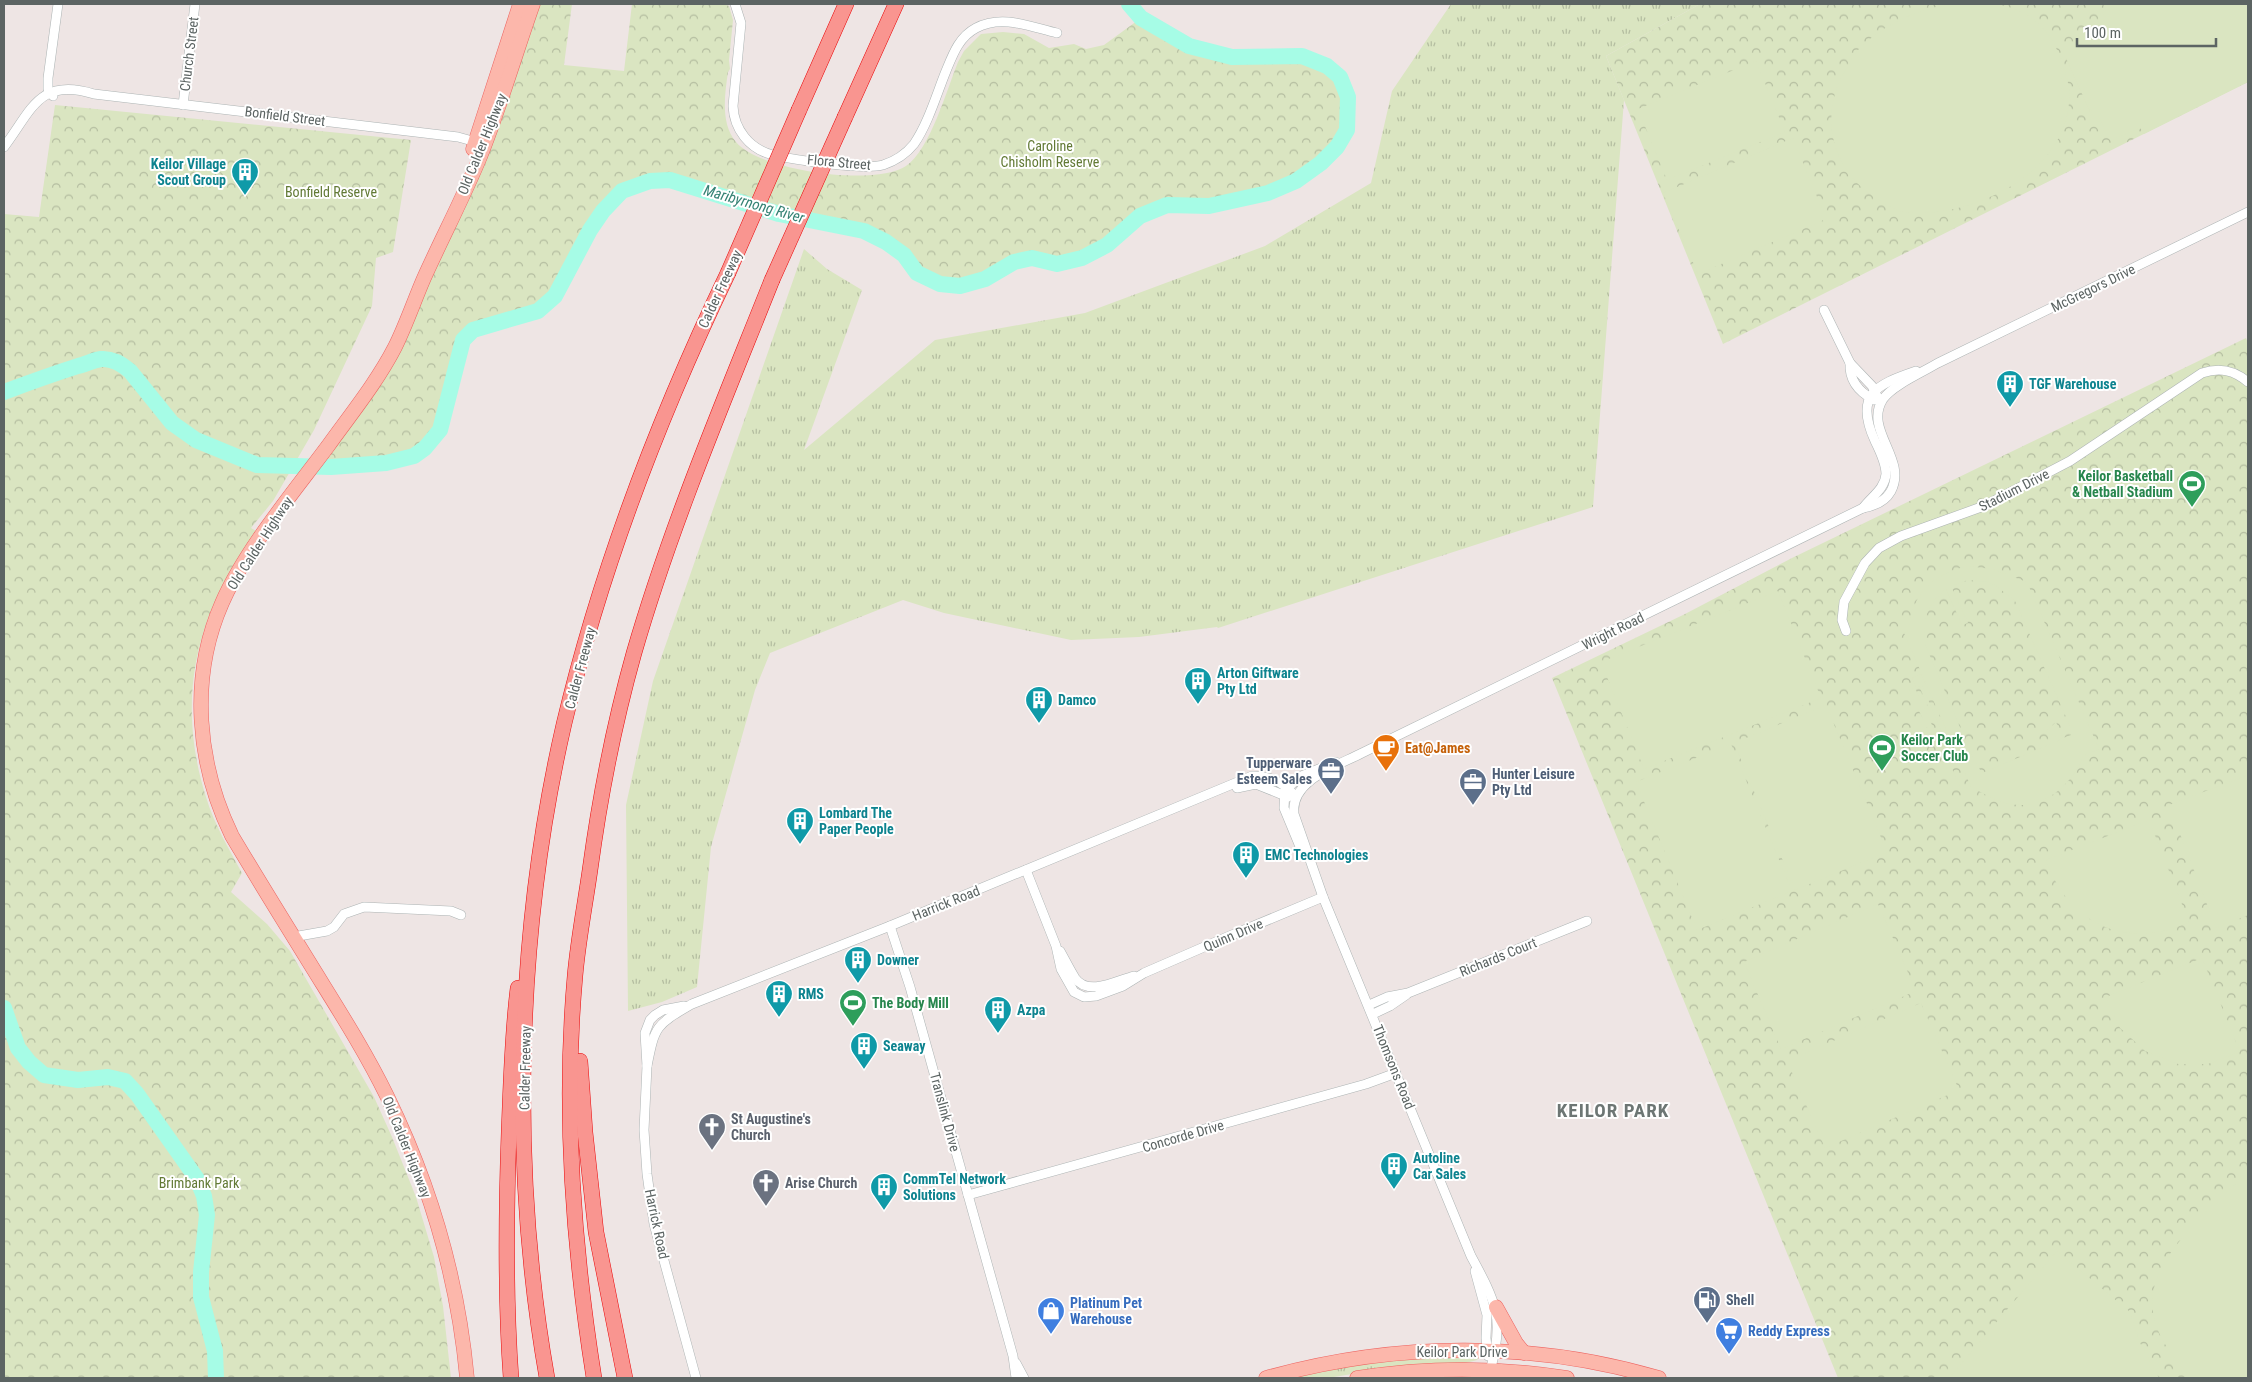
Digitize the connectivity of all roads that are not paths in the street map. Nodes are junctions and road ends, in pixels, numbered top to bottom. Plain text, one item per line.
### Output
1 (58, 4) edge
2 (195, 4) edge
3 (520, 4) edge
4 (533, 4) edge
5 (735, 4) edge
6 (846, 4) edge
7 (896, 4) edge
8 (1057, 34) dead end
9 (53, 93) junction
10 (183, 104) junction
11 (480, 144) junction
12 (4, 147) edge
13 (2248, 212) edge
14 (1824, 310) dead end
15 (1938, 363) junction
16 (2248, 382) edge
17 (1872, 394) junction
18 (1881, 404) junction
19 (1862, 508) junction
20 (1846, 631) dead end
21 (564, 726) junction
22 (1362, 753) junction
23 (1286, 792) junction
24 (1296, 797) junction
25 (1026, 870) junction
26 (1316, 879) junction
27 (1323, 897) junction
28 (461, 915) dead end
29 (1587, 922) dead end
30 (890, 926) junction
31 (293, 937) junction
32 (575, 977) junction
33 (1408, 993) junction
34 (1369, 1004) junction
35 (1373, 1014) junction
36 (1396, 1073) junction
37 (968, 1195) junction
38 (1471, 1256) junction
39 (1496, 1308) junction
40 (615, 1337) junction
41 (1491, 1350) junction
42 (1524, 1353) junction
43 (1012, 1356) junction
44 (1490, 1371) junction
45 (467, 1378) edge
46 (511, 1378) edge
47 (547, 1378) edge
48 (594, 1378) edge
49 (625, 1378) edge
50 (629, 1378) edge
51 (696, 1378) edge
52 (1016, 1378) edge
53 (1024, 1378) edge
54 (1266, 1378) edge
55 (1357, 1378) edge
56 (1567, 1378) edge
57 (1659, 1378) edge

1 - 9 street
2 - 10 street, Church Street
3 - 11 main road, Old Calder Highway
4 - 11 main road, Old Calder Highway
5 - 8 street, Flora Street
6 - 21 highway, Calder Freeway, bridge
7 - 32 highway, bridge
9 - 10 street, Bonfield Street
9 - 12 street
10 - 11 street, Bonfield Street
11 - 31 main road, Old Calder Highway
13 - 15 street, McGregors Drive
14 - 17 street, Wright Road
15 - 17 street, McGregors Drive
15 - 18 street, McGregors Drive
16 - 20 street, Stadium Drive
17 - 18 street, Wright Road
17 - 19 street, Wright Road
18 - 19 street, Wright Road
19 - 22 street, Wright Road
21 - 46 highway
21 - 47 highway, Calder Freeway
22 - 23 street, Wright Road
22 - 24 street, Wright Road
23 - 24 street, Harrick Road
23 - 25 street, Harrick Road
23 - 26 street, Thomsons Road
24 - 26 street, Thomsons Road
25 - 27 street, Quinn Drive
25 - 30 street, Harrick Road
26 - 27 street, Thomsons Road
27 - 34 street, Thomsons Road
28 - 31 street
29 - 33 street, Richards Court
30 - 37 street, Translink Drive
30 - 51 street, Harrick Road
31 - 45 main road, Old Calder Highway
32 - 40 highway
32 - 48 highway
33 - 34 street, Richards Court
33 - 35 street, Richards Court
34 - 35 street, Thomsons Road
35 - 36 street, Thomsons Road
36 - 37 street, Concorde Drive
36 - 38 street, Thomsons Road
37 - 43 street, Translink Drive
38 - 39 street, Thomsons Road
38 - 41 street, Thomsons Road
39 - 41 street, Thomsons Road
39 - 42 main road
40 - 49 highway
40 - 50 highway
41 - 42 main road, Keilor Park Drive
41 - 44 street, Thomsons Road
41 - 54 main road, Keilor Park Drive
42 - 57 main road, Keilor Park Drive
43 - 52 street, Translink Drive
43 - 53 street, Translink Drive
44 - 55 main road, Keilor Park Drive
44 - 56 main road, Keilor Park Drive

